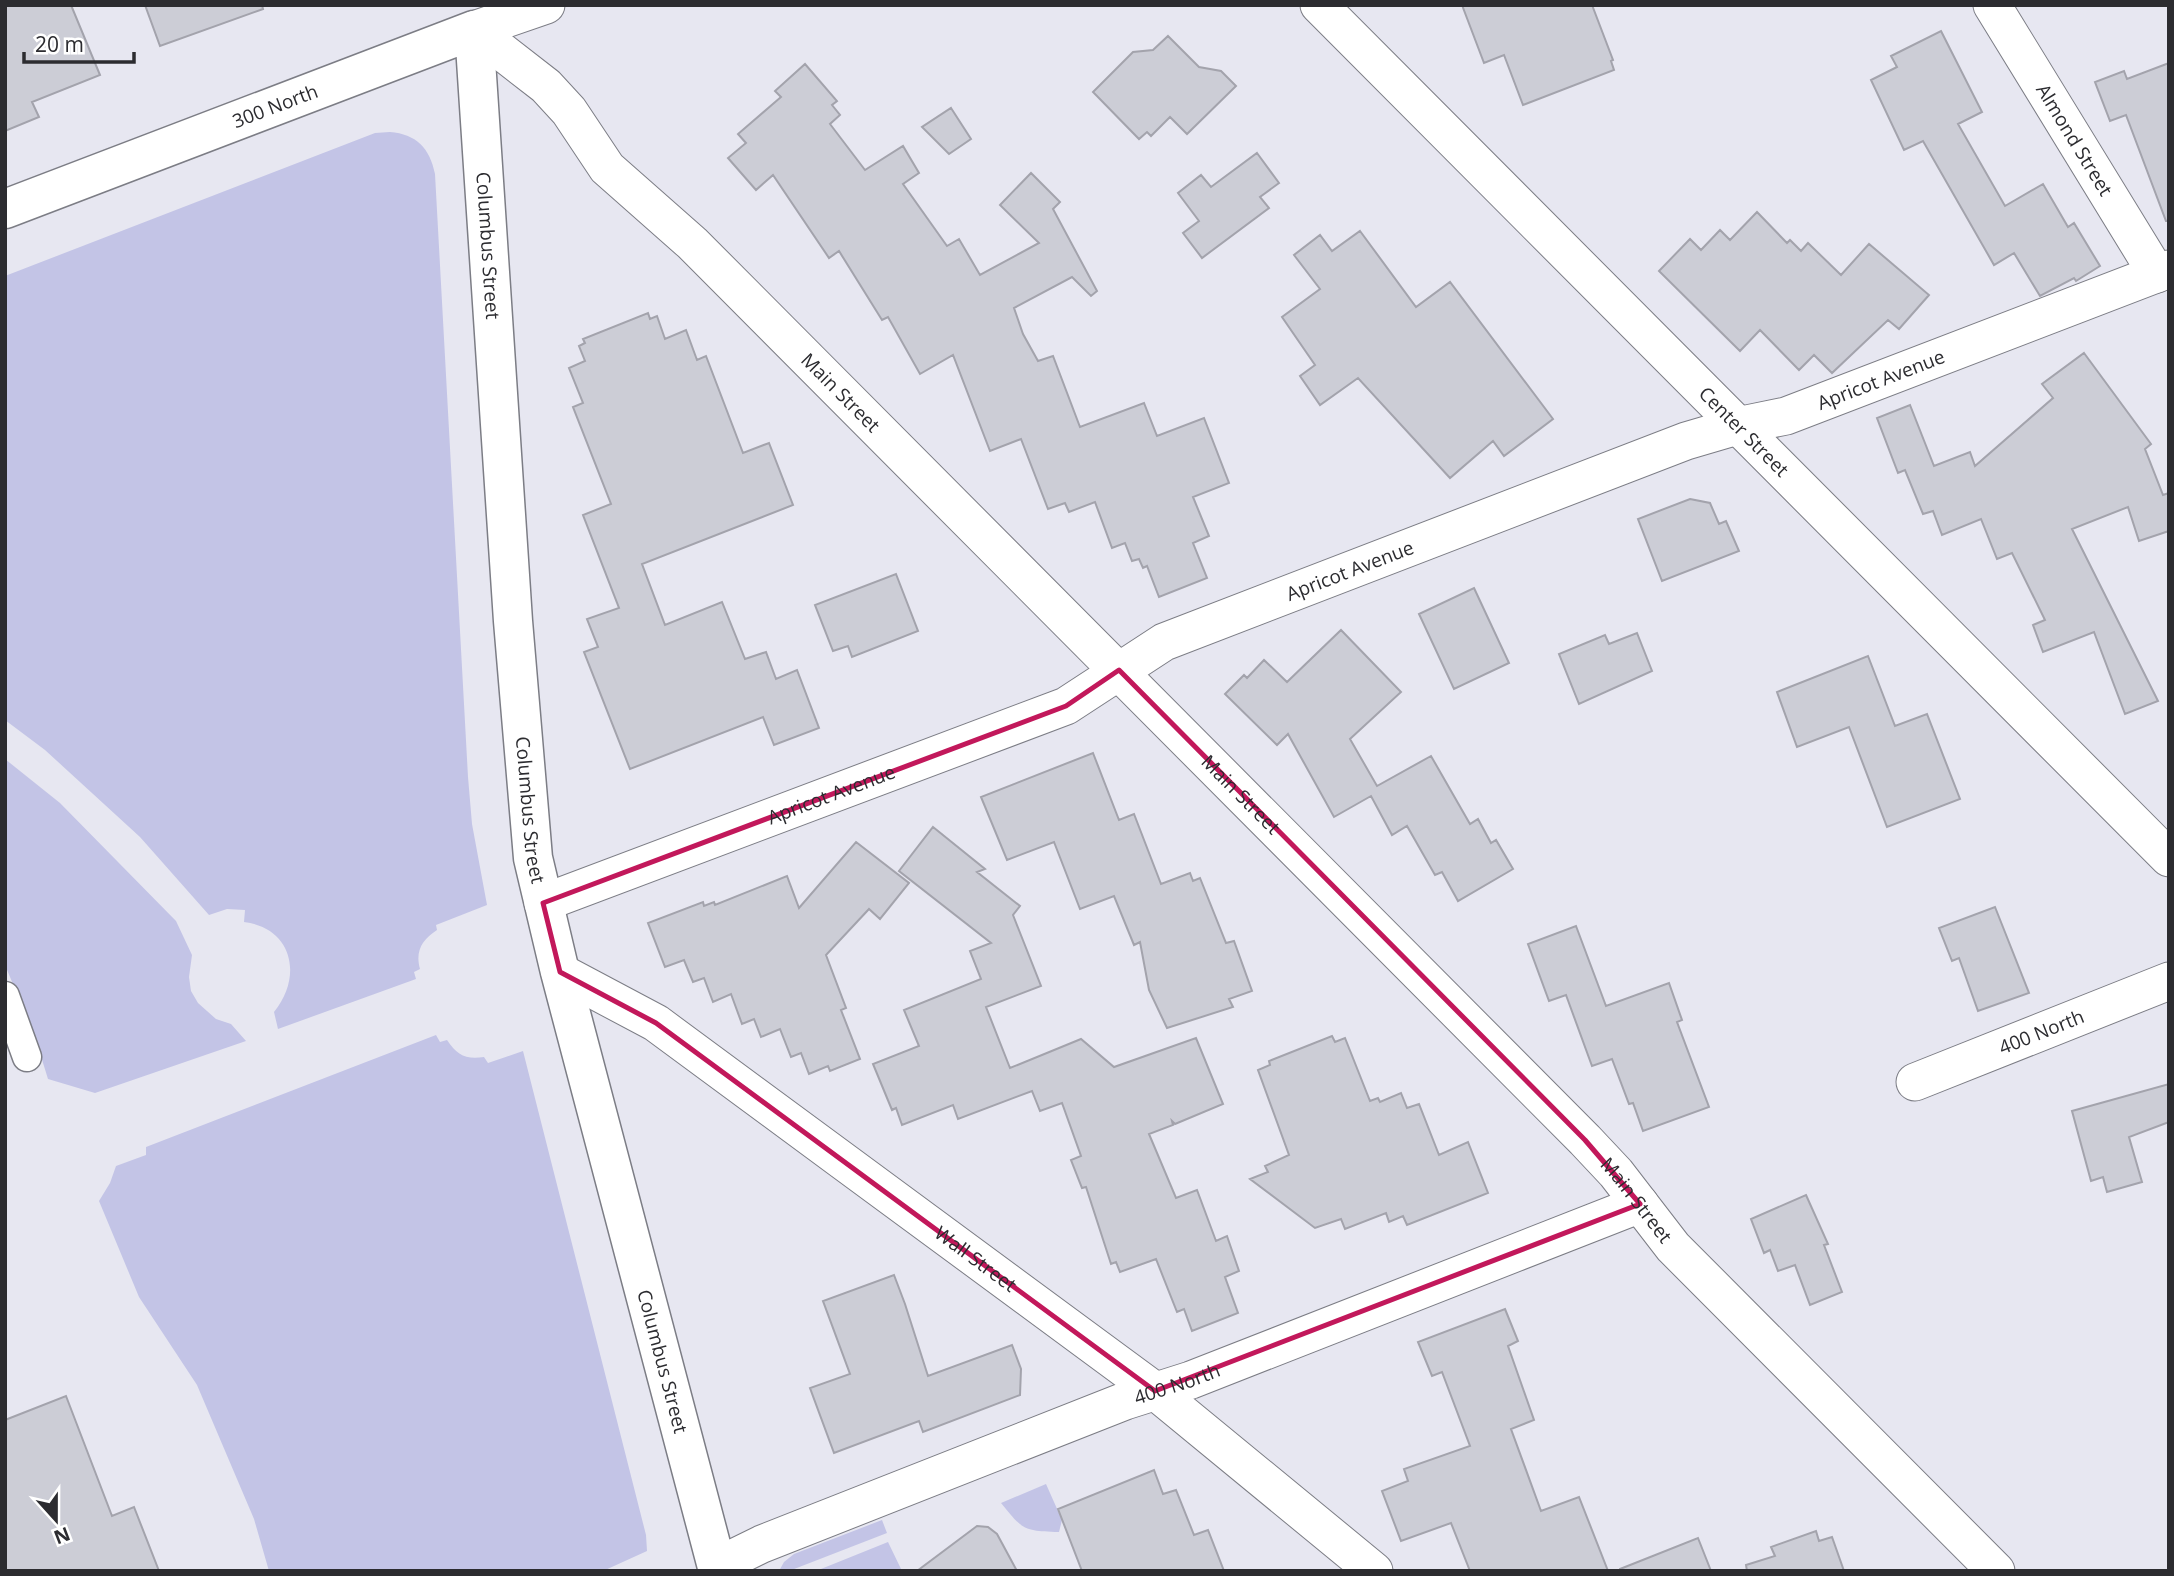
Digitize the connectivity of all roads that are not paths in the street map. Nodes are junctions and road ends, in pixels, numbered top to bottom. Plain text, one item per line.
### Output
1 (546, 5) edge
2 (1319, 5) edge
3 (1992, 5) edge
4 (474, 30) junction
5 (5, 209) edge
6 (2163, 271) edge
7 (1737, 426) junction
8 (1119, 670) junction
9 (2169, 858) edge
10 (543, 903) junction
11 (560, 972) junction
12 (2169, 981) edge
13 (5, 996) edge
14 (27, 1057) dead end
15 (1915, 1082) dead end
16 (1640, 1204) junction
17 (1155, 1391) junction
18 (717, 1569) edge
19 (1374, 1571) edge
20 (1996, 1571) edge

1 - 4 street, 300 North
2 - 7 street, Center Street
3 - 6 street, Almond Street
4 - 5 main road, 300 North
4 - 8 street, Main Street
4 - 10 main road, Columbus Street
6 - 7 street, Apricot Avenue
7 - 8 street, Apricot Avenue
7 - 9 street, Center Street
8 - 10 street, Apricot Avenue
8 - 16 street, Main Street
10 - 11 main road, Columbus Street
11 - 17 street, Wall Street
11 - 18 main road, Columbus Street
12 - 15 street, 400 North
13 - 14 street
16 - 17 street, 400 North
16 - 20 street, Main Street
17 - 18 street, 400 North
17 - 19 street, Wall Street

